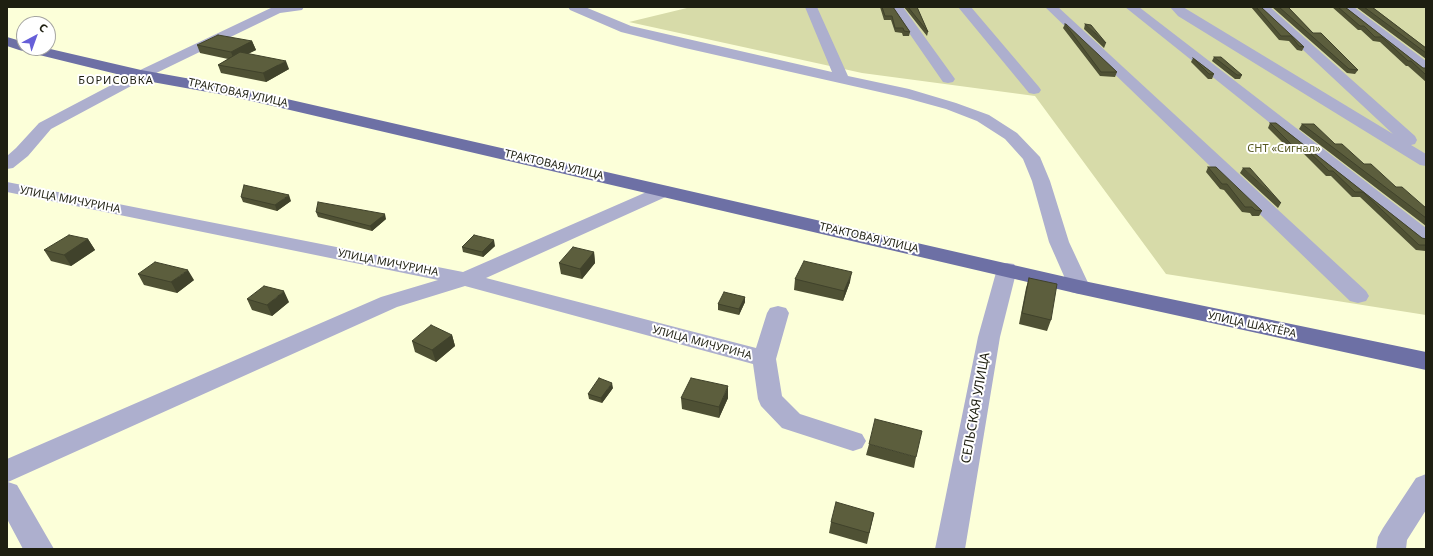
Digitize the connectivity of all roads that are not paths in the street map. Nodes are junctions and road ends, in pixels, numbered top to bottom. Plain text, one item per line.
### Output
1 (298, 7) edge
2 (811, 7) edge
3 (897, 7) edge
4 (964, 7) edge
5 (1051, 7) edge
6 (1131, 7) edge
7 (1176, 7) edge
8 (1263, 7) edge
9 (1346, 7) edge
10 (274, 9) edge
11 (585, 9) edge
12 (56, 55) edge
13 (1426, 68) edge
14 (141, 75) junction
15 (842, 79) junction
16 (948, 79) dead end
17 (1034, 90) dead end
18 (1426, 155) edge
19 (1426, 161) edge
20 (7, 164) edge
21 (7, 187) edge
22 (664, 190) junction
23 (1426, 238) edge
24 (1007, 269) junction
25 (465, 279) junction
26 (1078, 287) junction
27 (1358, 296) dead end
28 (778, 313) dead end
29 (764, 359) junction
30 (1426, 361) edge
31 (853, 441) dead end
32 (7, 471) edge
33 (1426, 486) edge
34 (9, 505) edge
35 (39, 549) edge
36 (950, 549) edge
37 (1391, 549) edge

1 - 10 street
2 - 15 street
3 - 16 street
4 - 17 street
5 - 27 street
6 - 23 street
7 - 19 street
8 - 18 street
9 - 13 street
10 - 14 street
11 - 15 street
12 - 14 main road, ТРАКТОВАЯ УЛИЦА
14 - 20 street
14 - 22 main road, ТРАКТОВАЯ УЛИЦА
15 - 26 street
21 - 25 street, УЛИЦА МИЧУРИНА
22 - 24 main road, ТРАКТОВАЯ УЛИЦА
22 - 25 street
24 - 26 main road, ТРАКТОВАЯ УЛИЦА
24 - 36 street, СЕЛЬСКАЯ УЛИЦА
25 - 29 street, УЛИЦА МИЧУРИНА
25 - 32 street
26 - 30 main road, УЛИЦА ШАХТЁРА
28 - 29 street
29 - 31 street
33 - 37 street
34 - 35 street

